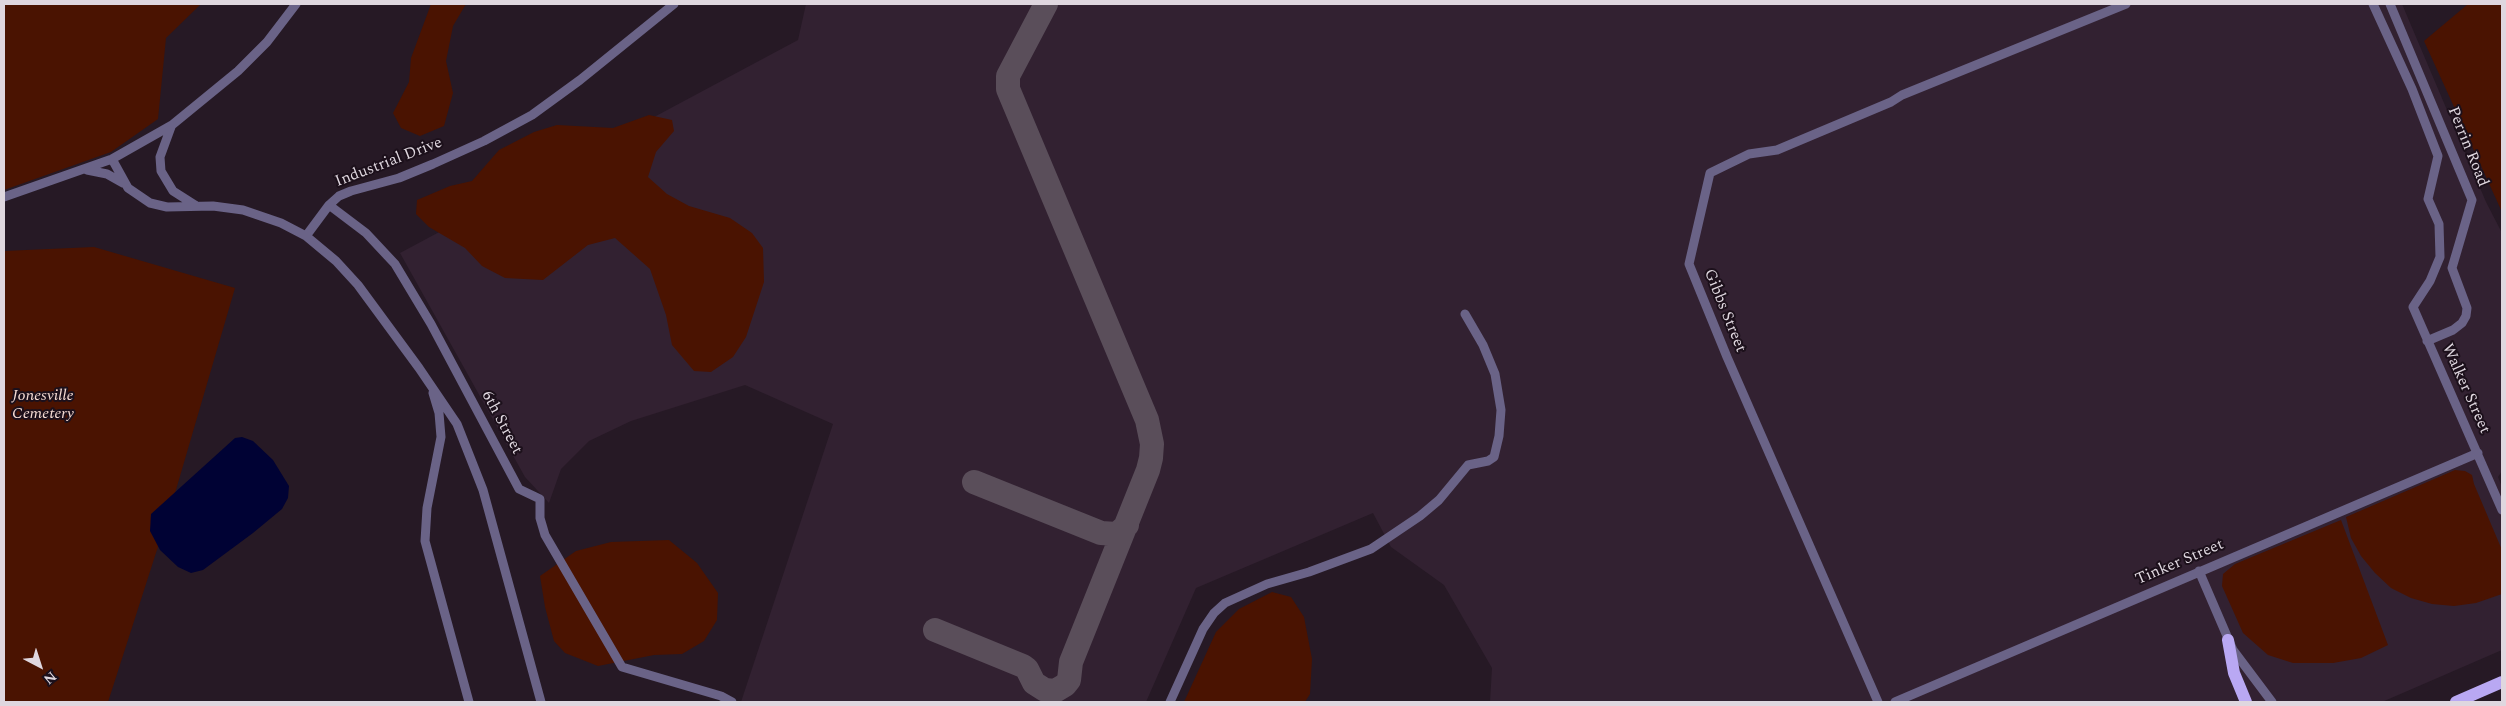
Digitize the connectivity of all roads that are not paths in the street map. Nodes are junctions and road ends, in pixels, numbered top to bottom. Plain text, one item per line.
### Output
1 (296, 4) edge
2 (674, 4) edge
3 (2126, 4) edge
4 (2373, 4) edge
5 (2390, 4) edge
6 (172, 125) junction
7 (112, 159) junction
8 (84, 170) junction
9 (126, 185) junction
10 (4, 197) edge
11 (196, 205) junction
12 (329, 205) junction
13 (306, 236) junction
14 (1465, 314) dead end
15 (2427, 341) junction
16 (430, 383) junction
17 (2478, 453) junction
18 (2502, 510) edge
19 (2199, 571) junction
20 (2228, 640) junction
21 (2502, 682) edge
22 (469, 702) edge
23 (541, 702) edge
24 (732, 702) edge
25 (1170, 702) edge
26 (1878, 702) edge
27 (1894, 702) edge
28 (2246, 702) edge
29 (2272, 702) edge
30 (2456, 702) edge

1 - 6 street
2 - 12 street, Industrial Drive
3 - 26 street, Gibbs Street
4 - 15 street, Walker Street
5 - 15 street, Perrin Road
6 - 7 street
6 - 11 street
7 - 8 street
7 - 9 street
8 - 9 street
8 - 10 street
9 - 11 street
11 - 13 street
12 - 13 street, Industrial Drive
12 - 24 street, 6th Street
13 - 16 street
14 - 25 street
15 - 17 street, Walker Street
16 - 22 street
16 - 23 street
17 - 18 street, Walker Street
17 - 19 street, Tinker Street
19 - 20 street
19 - 27 street, Tinker Street
20 - 28 main road
20 - 29 street
21 - 30 main road

